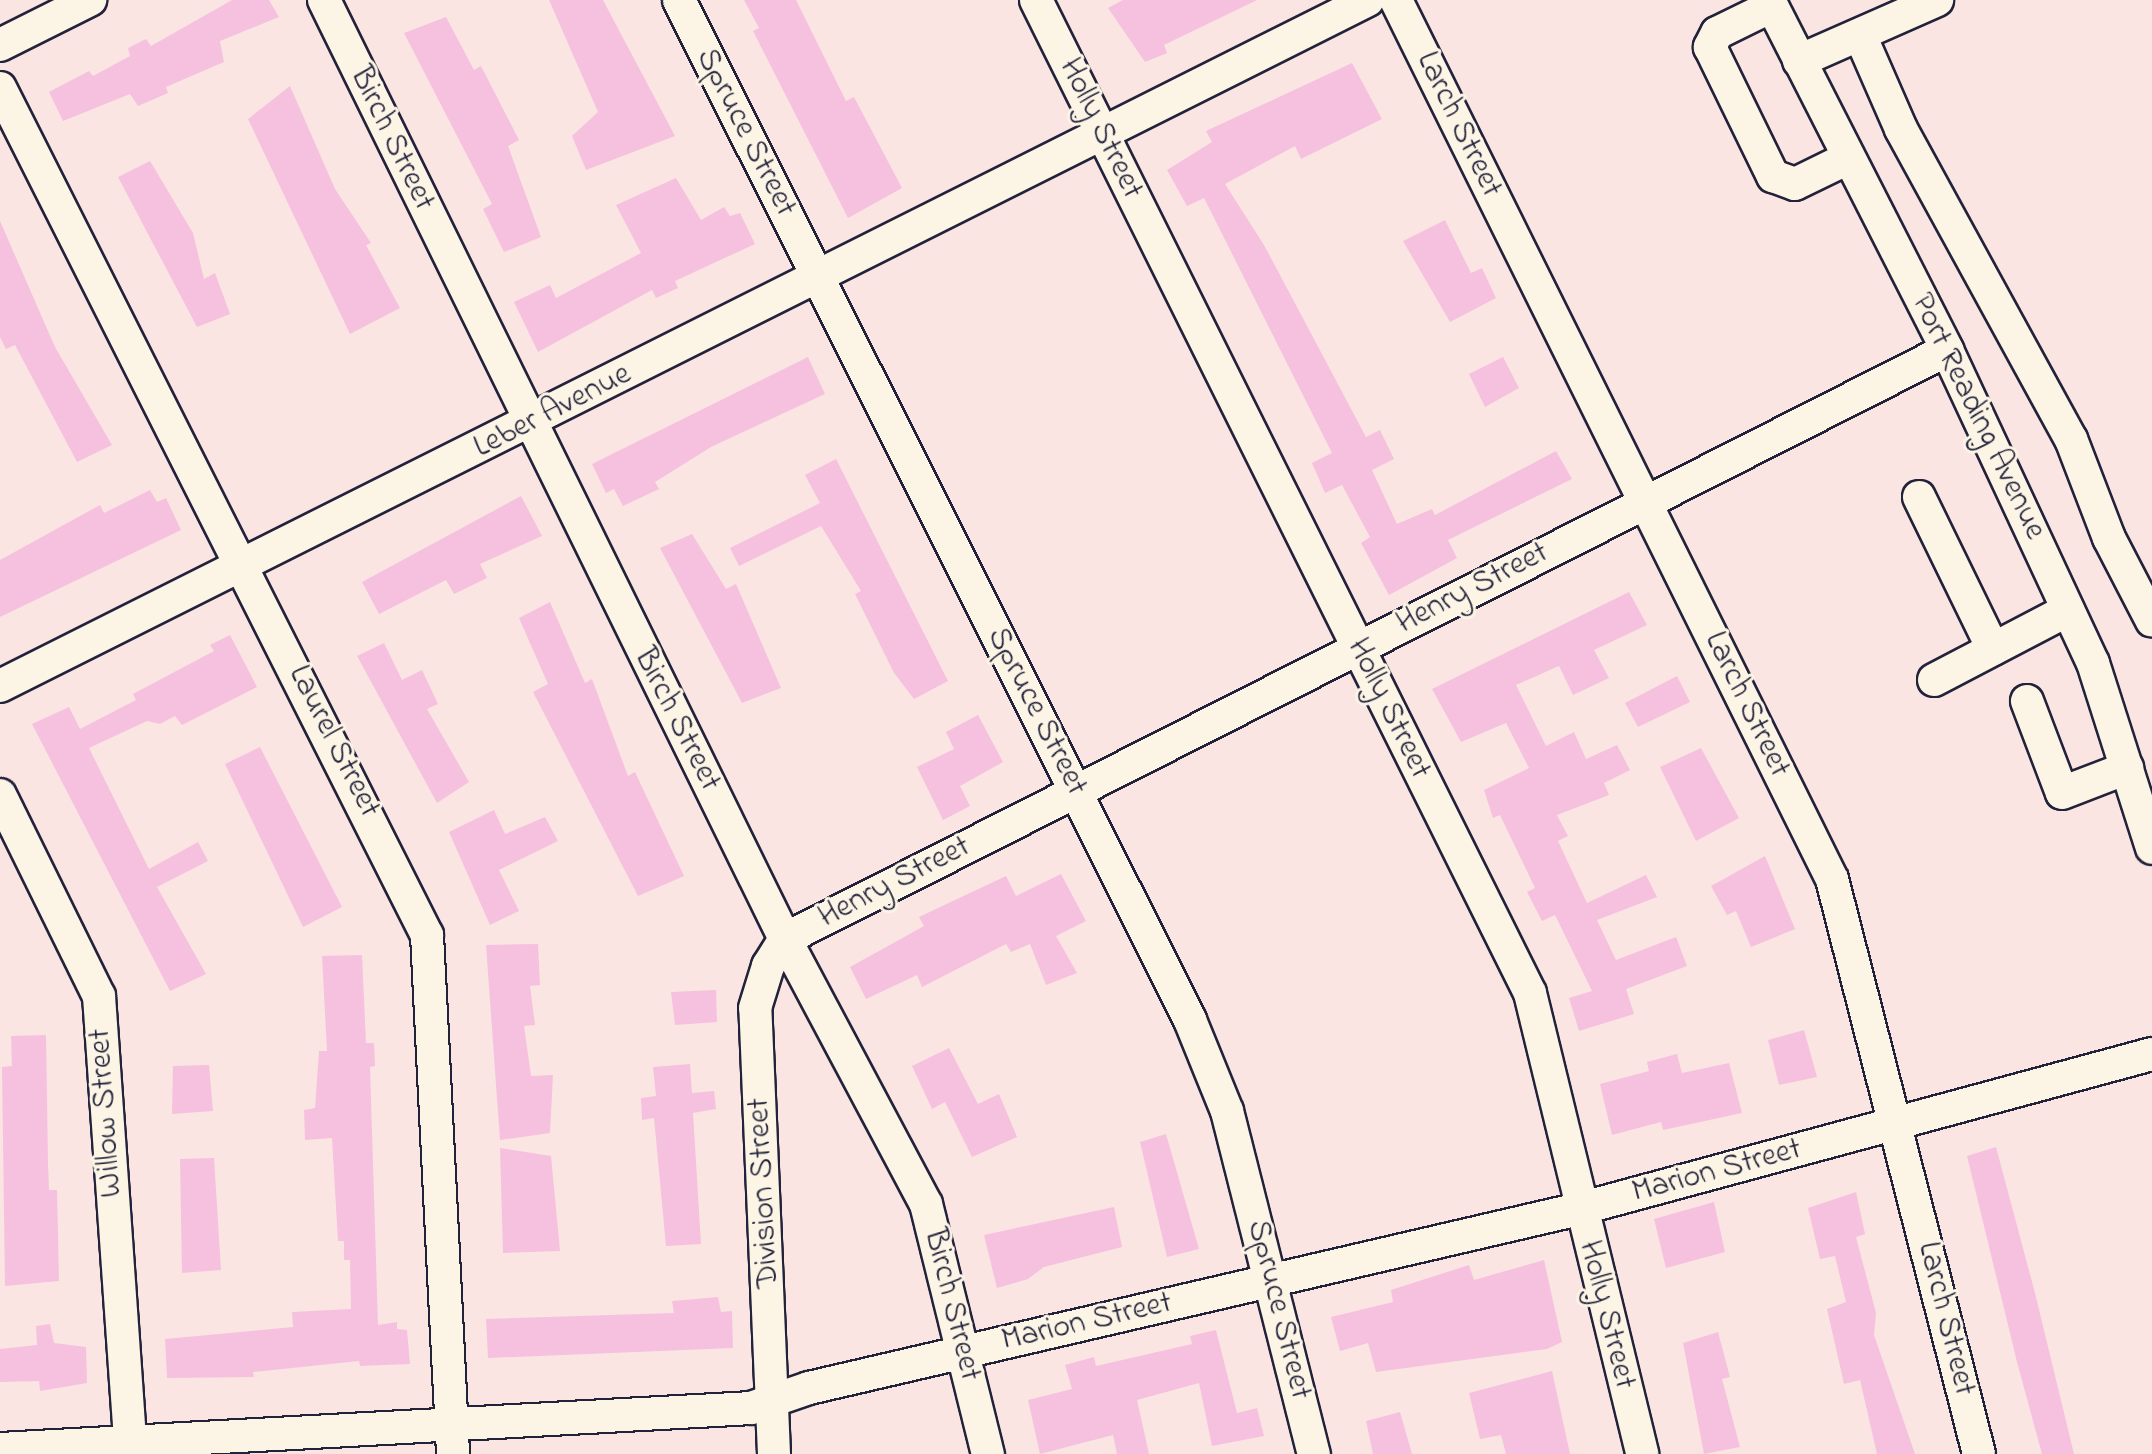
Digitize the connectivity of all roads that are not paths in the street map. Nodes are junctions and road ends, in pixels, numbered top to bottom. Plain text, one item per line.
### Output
1 (90, 0) edge
2 (324, 0) edge
3 (679, 0) edge
4 (1036, 0) edge
5 (1368, 0) edge
6 (1396, 0) edge
7 (1937, 0) edge
8 (1770, 3) edge
9 (1860, 35) junction
10 (0, 45) edge
11 (1799, 61) junction
12 (0, 88) edge
13 (1102, 133) junction
14 (1848, 158) junction
15 (817, 277) junction
16 (1947, 350) junction
17 (529, 425) junction
18 (1919, 497) dead end
19 (1645, 502) junction
20 (243, 564) junction
21 (2068, 610) junction
22 (2152, 621) edge
23 (1358, 648) junction
24 (1993, 649) junction
25 (1934, 680) dead end
26 (0, 686) edge
27 (2027, 701) dead end
28 (2127, 768) junction
29 (1075, 791) junction
30 (0, 795) edge
31 (2152, 848) edge
32 (785, 939) junction
33 (2152, 1054) edge
34 (1895, 1124) junction
35 (1579, 1209) junction
36 (1270, 1280) junction
37 (963, 1352) junction
38 (774, 1399) junction
39 (452, 1438) edge
40 (130, 1448) edge
41 (0, 1449) edge
42 (774, 1454) edge
43 (988, 1454) edge
44 (1314, 1454) edge
45 (1642, 1454) edge
46 (1979, 1454) edge

1 - 10 street
2 - 17 street, Birch Street
3 - 15 street, Spruce Street
4 - 13 street, Holly Street
5 - 13 street, Leber Avenue
6 - 19 street, Larch Street
7 - 9 street
8 - 11 street, Port Reading Avenue
8 - 14 street
9 - 11 street
9 - 22 street
11 - 14 street, Port Reading Avenue
12 - 20 street, Laurel Street
13 - 15 street, Leber Avenue
13 - 23 street, Holly Street
14 - 16 street, Port Reading Avenue
15 - 17 street, Leber Avenue
15 - 29 street, Spruce Street
16 - 19 street, Henry Street
16 - 21 street, Port Reading Avenue
17 - 20 street, Leber Avenue
17 - 32 street, Birch Street
18 - 24 street
19 - 23 street, Henry Street
19 - 34 street, Larch Street
20 - 26 street, Leber Avenue
20 - 39 street, Laurel Street
21 - 24 street
21 - 28 street, Port Reading Avenue
23 - 29 street, Henry Street
23 - 35 street, Holly Street
24 - 25 street
27 - 28 street
28 - 31 street, Port Reading Avenue
29 - 32 street, Henry Street
29 - 36 street, Spruce Street
30 - 40 street, Willow Street
32 - 37 street, Birch Street
32 - 38 street, Division Street
33 - 34 street, Marion Street
34 - 35 street, Marion Street
34 - 46 street, Larch Street
35 - 36 street, Marion Street
35 - 45 street, Holly Street
36 - 37 street, Marion Street
36 - 44 street, Spruce Street
37 - 38 street, Marion Street
37 - 43 street, Birch Street
38 - 39 street, Marion Street
38 - 42 street, Division Street
39 - 40 street, Marion Street
40 - 41 street, Marion Street

